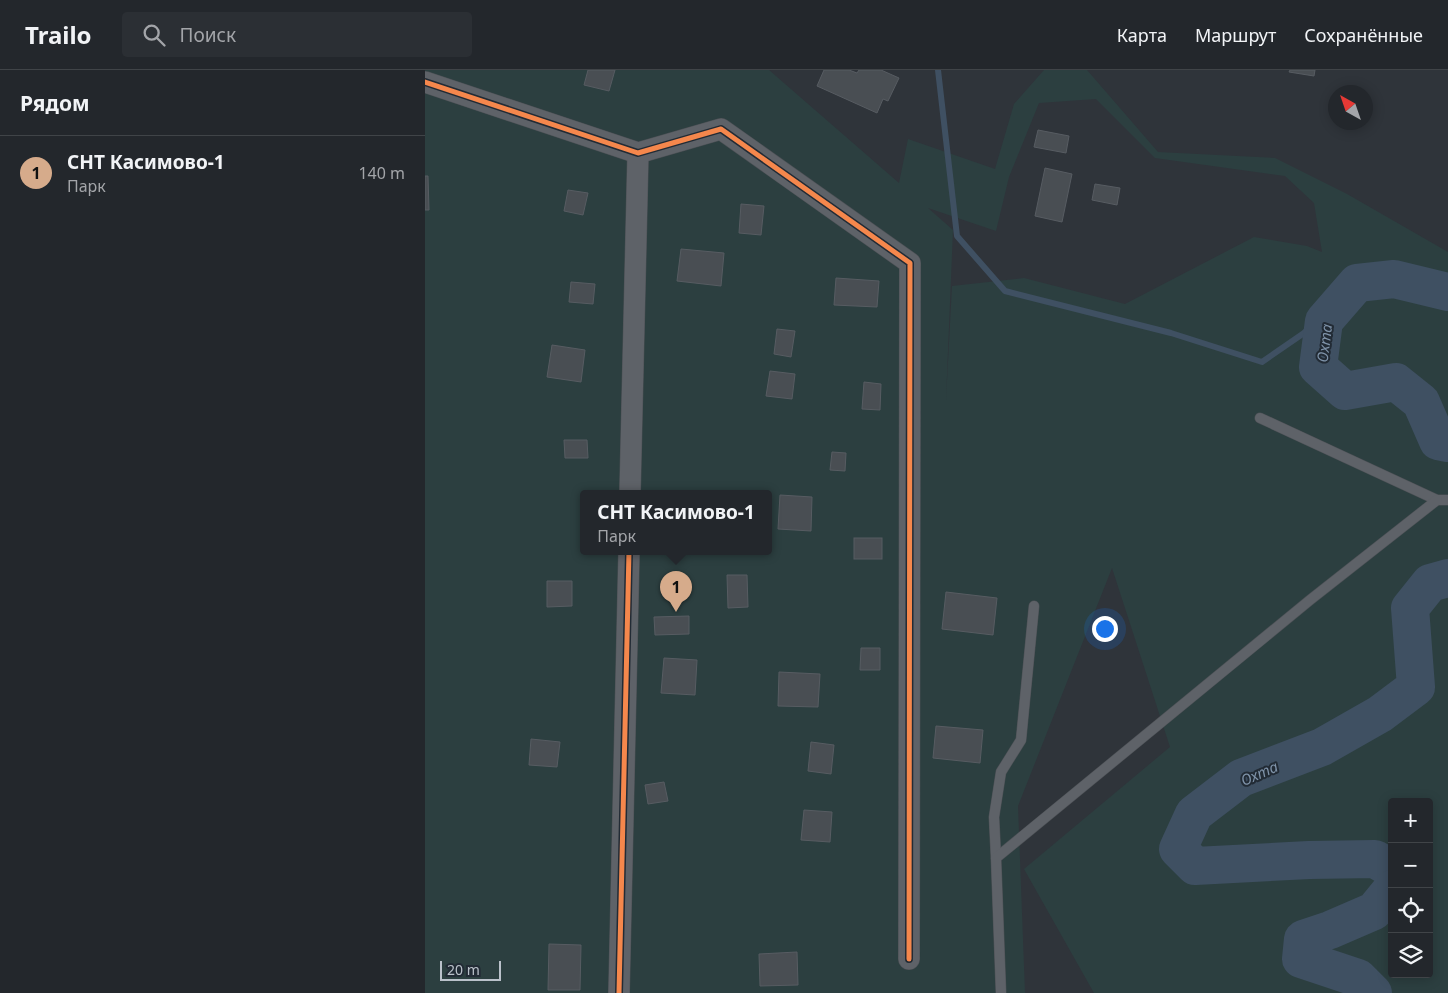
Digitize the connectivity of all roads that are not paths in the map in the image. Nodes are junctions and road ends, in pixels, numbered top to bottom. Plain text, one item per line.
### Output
1 (425, 82) edge
2 (638, 153) junction
3 (1260, 418) dead end
4 (630, 490) edge
5 (1437, 500) junction
6 (1448, 500) edge
7 (629, 555) edge
8 (1034, 606) dead end
9 (996, 858) junction
10 (909, 959) dead end
11 (619, 993) edge
12 (1001, 993) edge

1 - 2 street
2 - 4 street
2 - 10 street
3 - 5 lane
5 - 6 lane
5 - 9 lane
7 - 11 street
8 - 9 lane
9 - 12 lane

